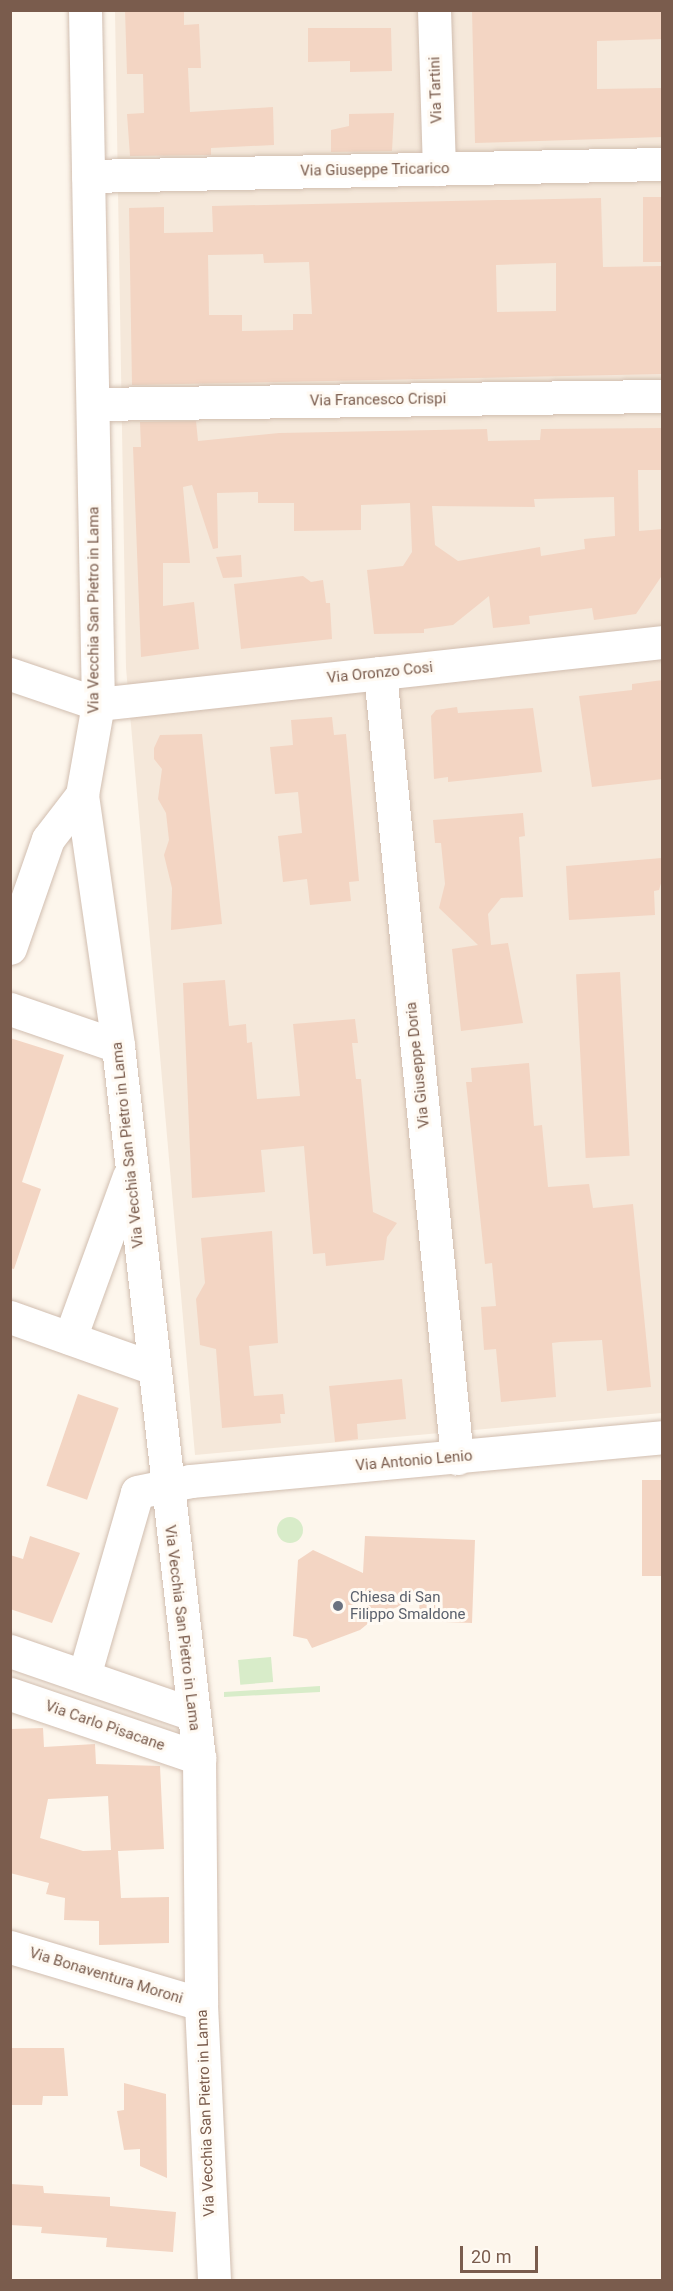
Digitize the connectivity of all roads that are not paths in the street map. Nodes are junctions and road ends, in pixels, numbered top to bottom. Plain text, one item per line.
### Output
1 (85, 10) edge
2 (434, 10) edge
3 (663, 164) edge
4 (439, 169) junction
5 (88, 176) junction
6 (663, 396) edge
7 (93, 404) junction
8 (663, 642) edge
9 (380, 673) junction
10 (10, 674) edge
11 (98, 704) junction
12 (82, 795) junction
13 (10, 948) edge
14 (10, 1009) edge
15 (118, 1046) junction
16 (131, 1170) junction
17 (10, 1317) edge
18 (69, 1338) junction
19 (153, 1368) junction
20 (663, 1437) edge
21 (457, 1458) junction
22 (166, 1484) junction
23 (10, 1651) edge
24 (84, 1676) junction
25 (10, 1694) edge
26 (194, 1714) junction
27 (199, 1758) junction
28 (10, 1947) edge
29 (201, 2004) junction
30 (214, 2280) edge

1 - 5 street, Via Vecchia San Pietro in Lama
2 - 4 street, Via Tartini
3 - 4 street, Via Giuseppe Tricarico
4 - 5 street, Via Giuseppe Tricarico
5 - 7 street, Via Vecchia San Pietro in Lama
6 - 7 street, Via Francesco Crispi
7 - 11 street, Via Vecchia San Pietro in Lama
8 - 9 street, Via Oronzo Cosi
9 - 11 street, Via Oronzo Cosi
9 - 21 street, Via Giuseppe Doria
10 - 11 street
11 - 12 street, Via Vecchia San Pietro in Lama
12 - 13 street
12 - 15 street, Via Vecchia San Pietro in Lama
14 - 15 street
15 - 16 street, Via Vecchia San Pietro in Lama
16 - 18 street
16 - 19 street, Via Vecchia San Pietro in Lama
17 - 18 street
18 - 19 street
19 - 22 street, Via Vecchia San Pietro in Lama
20 - 21 street, Via Antonio Lenio
21 - 22 street, Via Antonio Lenio
22 - 24 street, Via Antonio Lenio
22 - 26 street, Via Vecchia San Pietro in Lama
23 - 24 street
24 - 26 street
25 - 27 street, Via Carlo Pisacane
26 - 27 street, Via Vecchia San Pietro in Lama
27 - 29 street, Via Vecchia San Pietro in Lama
28 - 29 street, Via Bonaventura Moroni
29 - 30 street, Via Vecchia San Pietro in Lama

